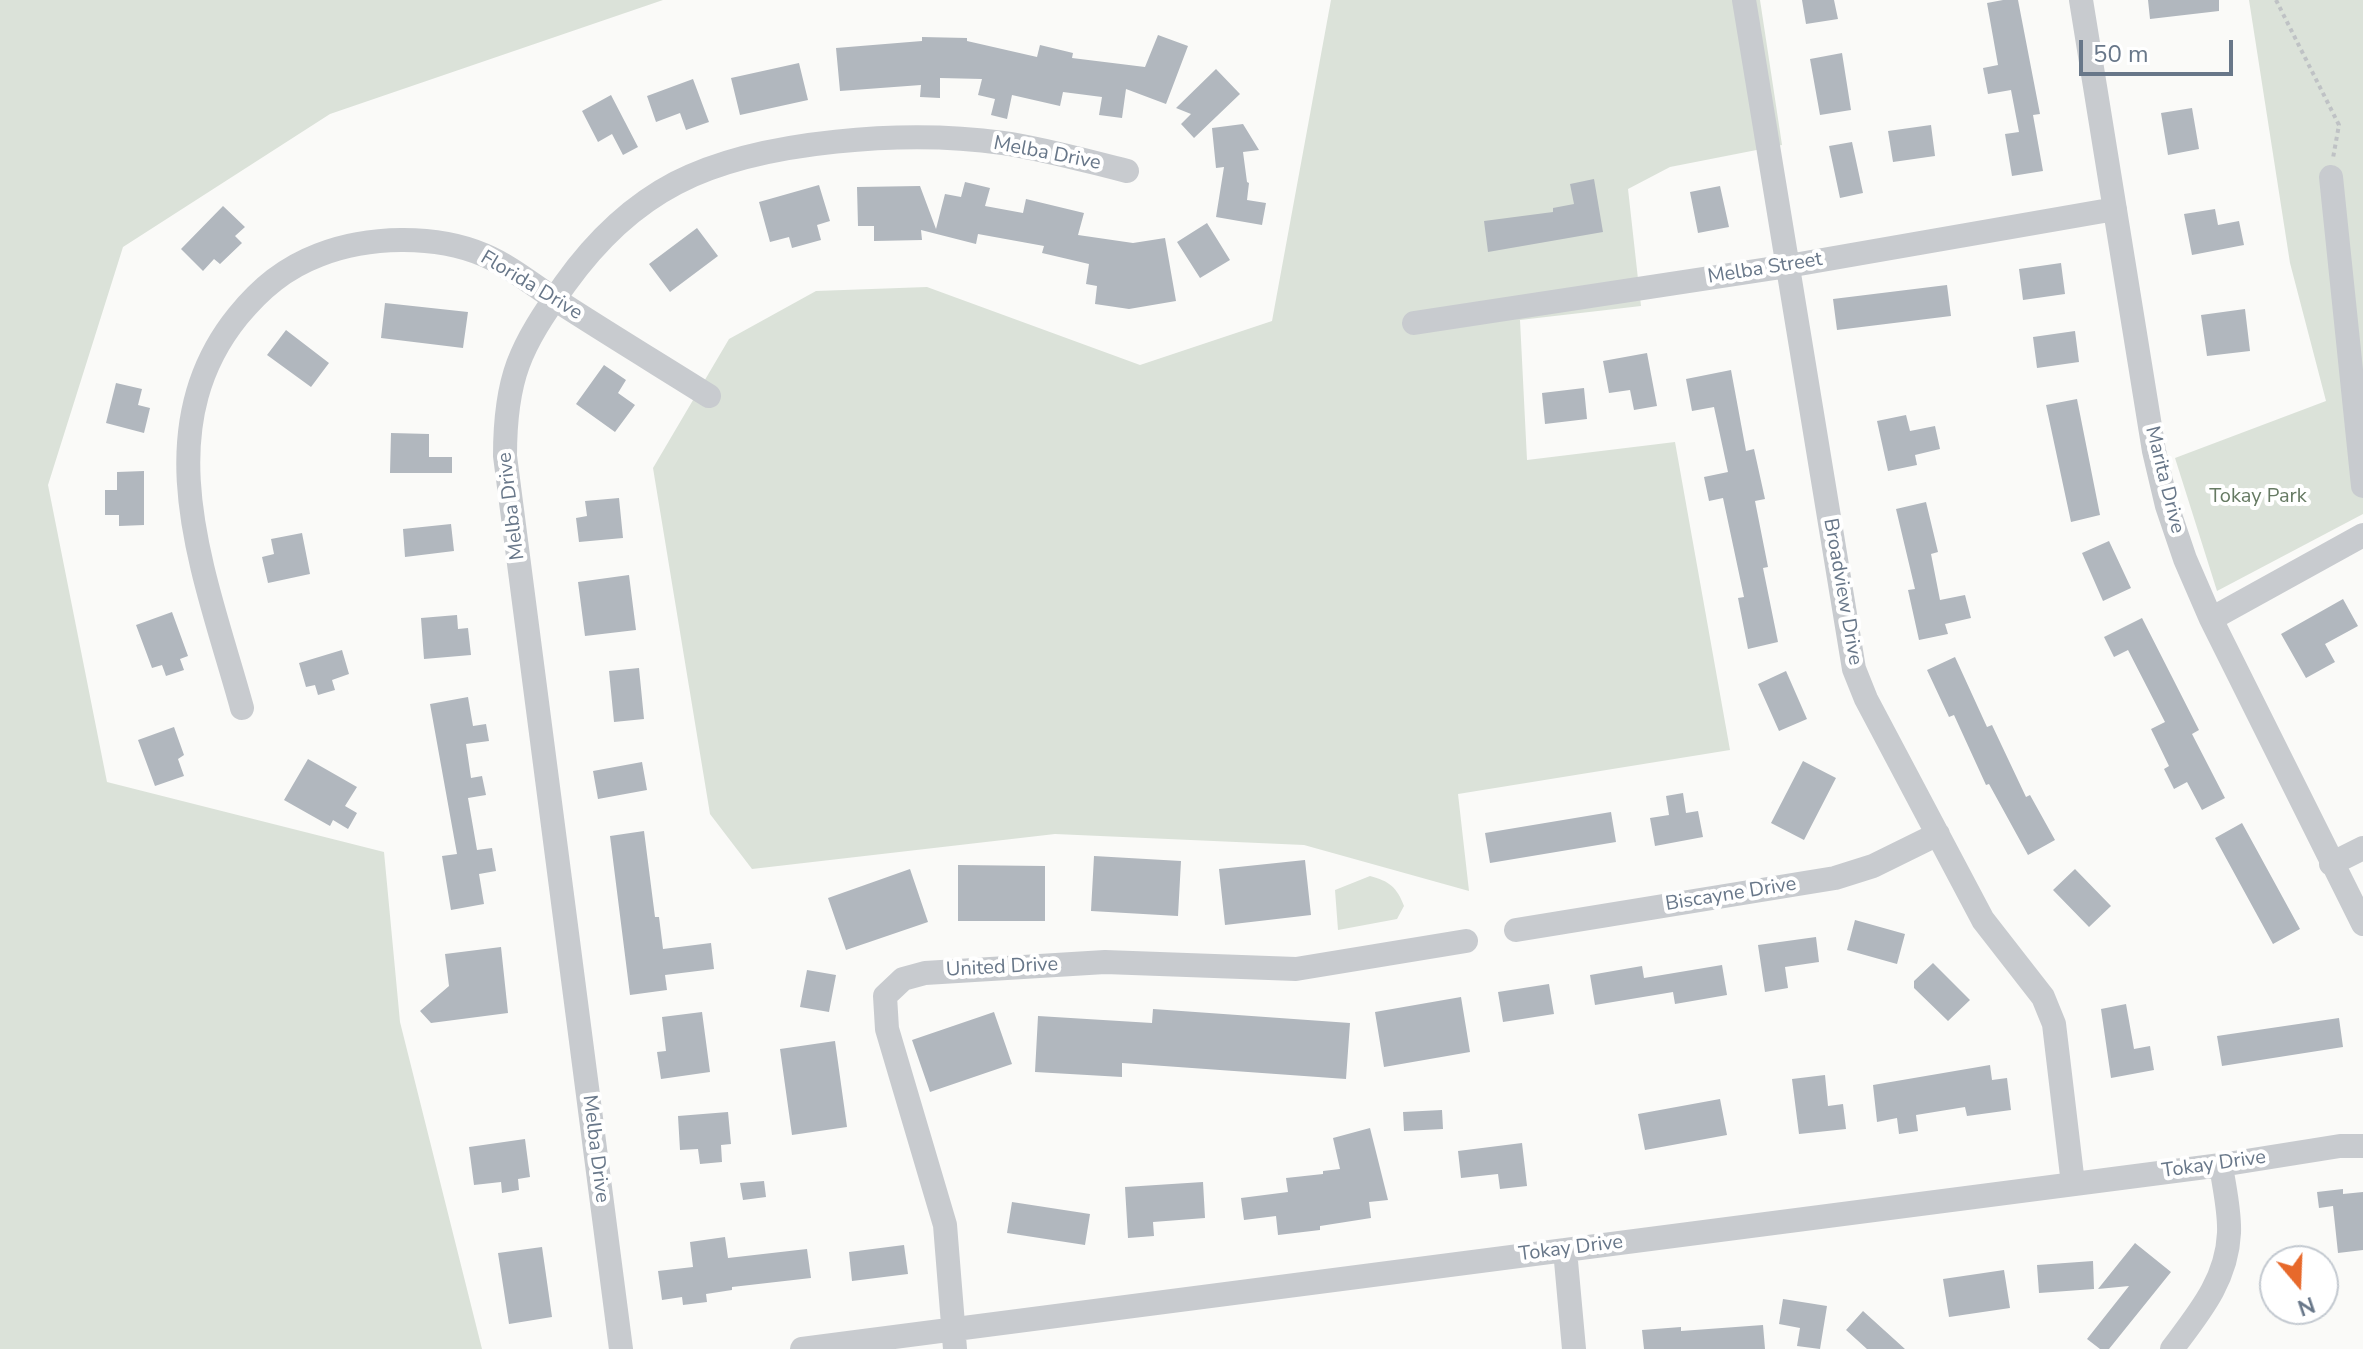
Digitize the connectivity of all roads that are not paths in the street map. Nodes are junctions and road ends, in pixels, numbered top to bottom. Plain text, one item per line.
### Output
1 (1744, 0) edge
2 (2081, 0) edge
3 (1127, 171) dead end
4 (2331, 177) road end
5 (2115, 209) junction
6 (1788, 266) junction
7 (554, 299) junction
8 (1414, 323) dead end
9 (709, 396) dead end
10 (2363, 486) edge
11 (2363, 535) edge
12 (2211, 619) junction
13 (242, 708) dead end
14 (1938, 834) junction
15 (2363, 848) edge
16 (2331, 864) junction
17 (2363, 924) edge
18 (1516, 930) dead end
19 (1466, 941) dead end
20 (2363, 1137) edge
21 (2351, 1146) edge
22 (2221, 1165) junction
23 (2073, 1184) junction
24 (1565, 1250) junction
25 (954, 1339) edge
26 (621, 1349) edge
27 (802, 1349) edge
28 (1574, 1349) edge
29 (2172, 1349) edge

1 - 6 street, Broadview Drive
2 - 5 street, Marita Drive
3 - 7 street, Melba Drive
4 - 10 street
5 - 6 street, Melba Street
5 - 12 street, Marita Drive
6 - 8 street, Melba Street
6 - 14 street, Broadview Drive
7 - 9 street, Florida Drive
7 - 13 street, Florida Drive
7 - 26 street, Melba Drive
11 - 12 street
12 - 16 street, Marita Drive
14 - 18 street, Biscayne Drive
14 - 23 street, Broadview Drive
15 - 16 street
16 - 17 street, Marita Drive
19 - 25 street, United Drive
20 - 21 street, Tokay Drive
21 - 22 street, Tokay Drive
22 - 23 street, Tokay Drive
22 - 29 street
23 - 24 street, Tokay Drive
24 - 25 street, Tokay Drive
24 - 28 street
25 - 27 street, Tokay Drive

